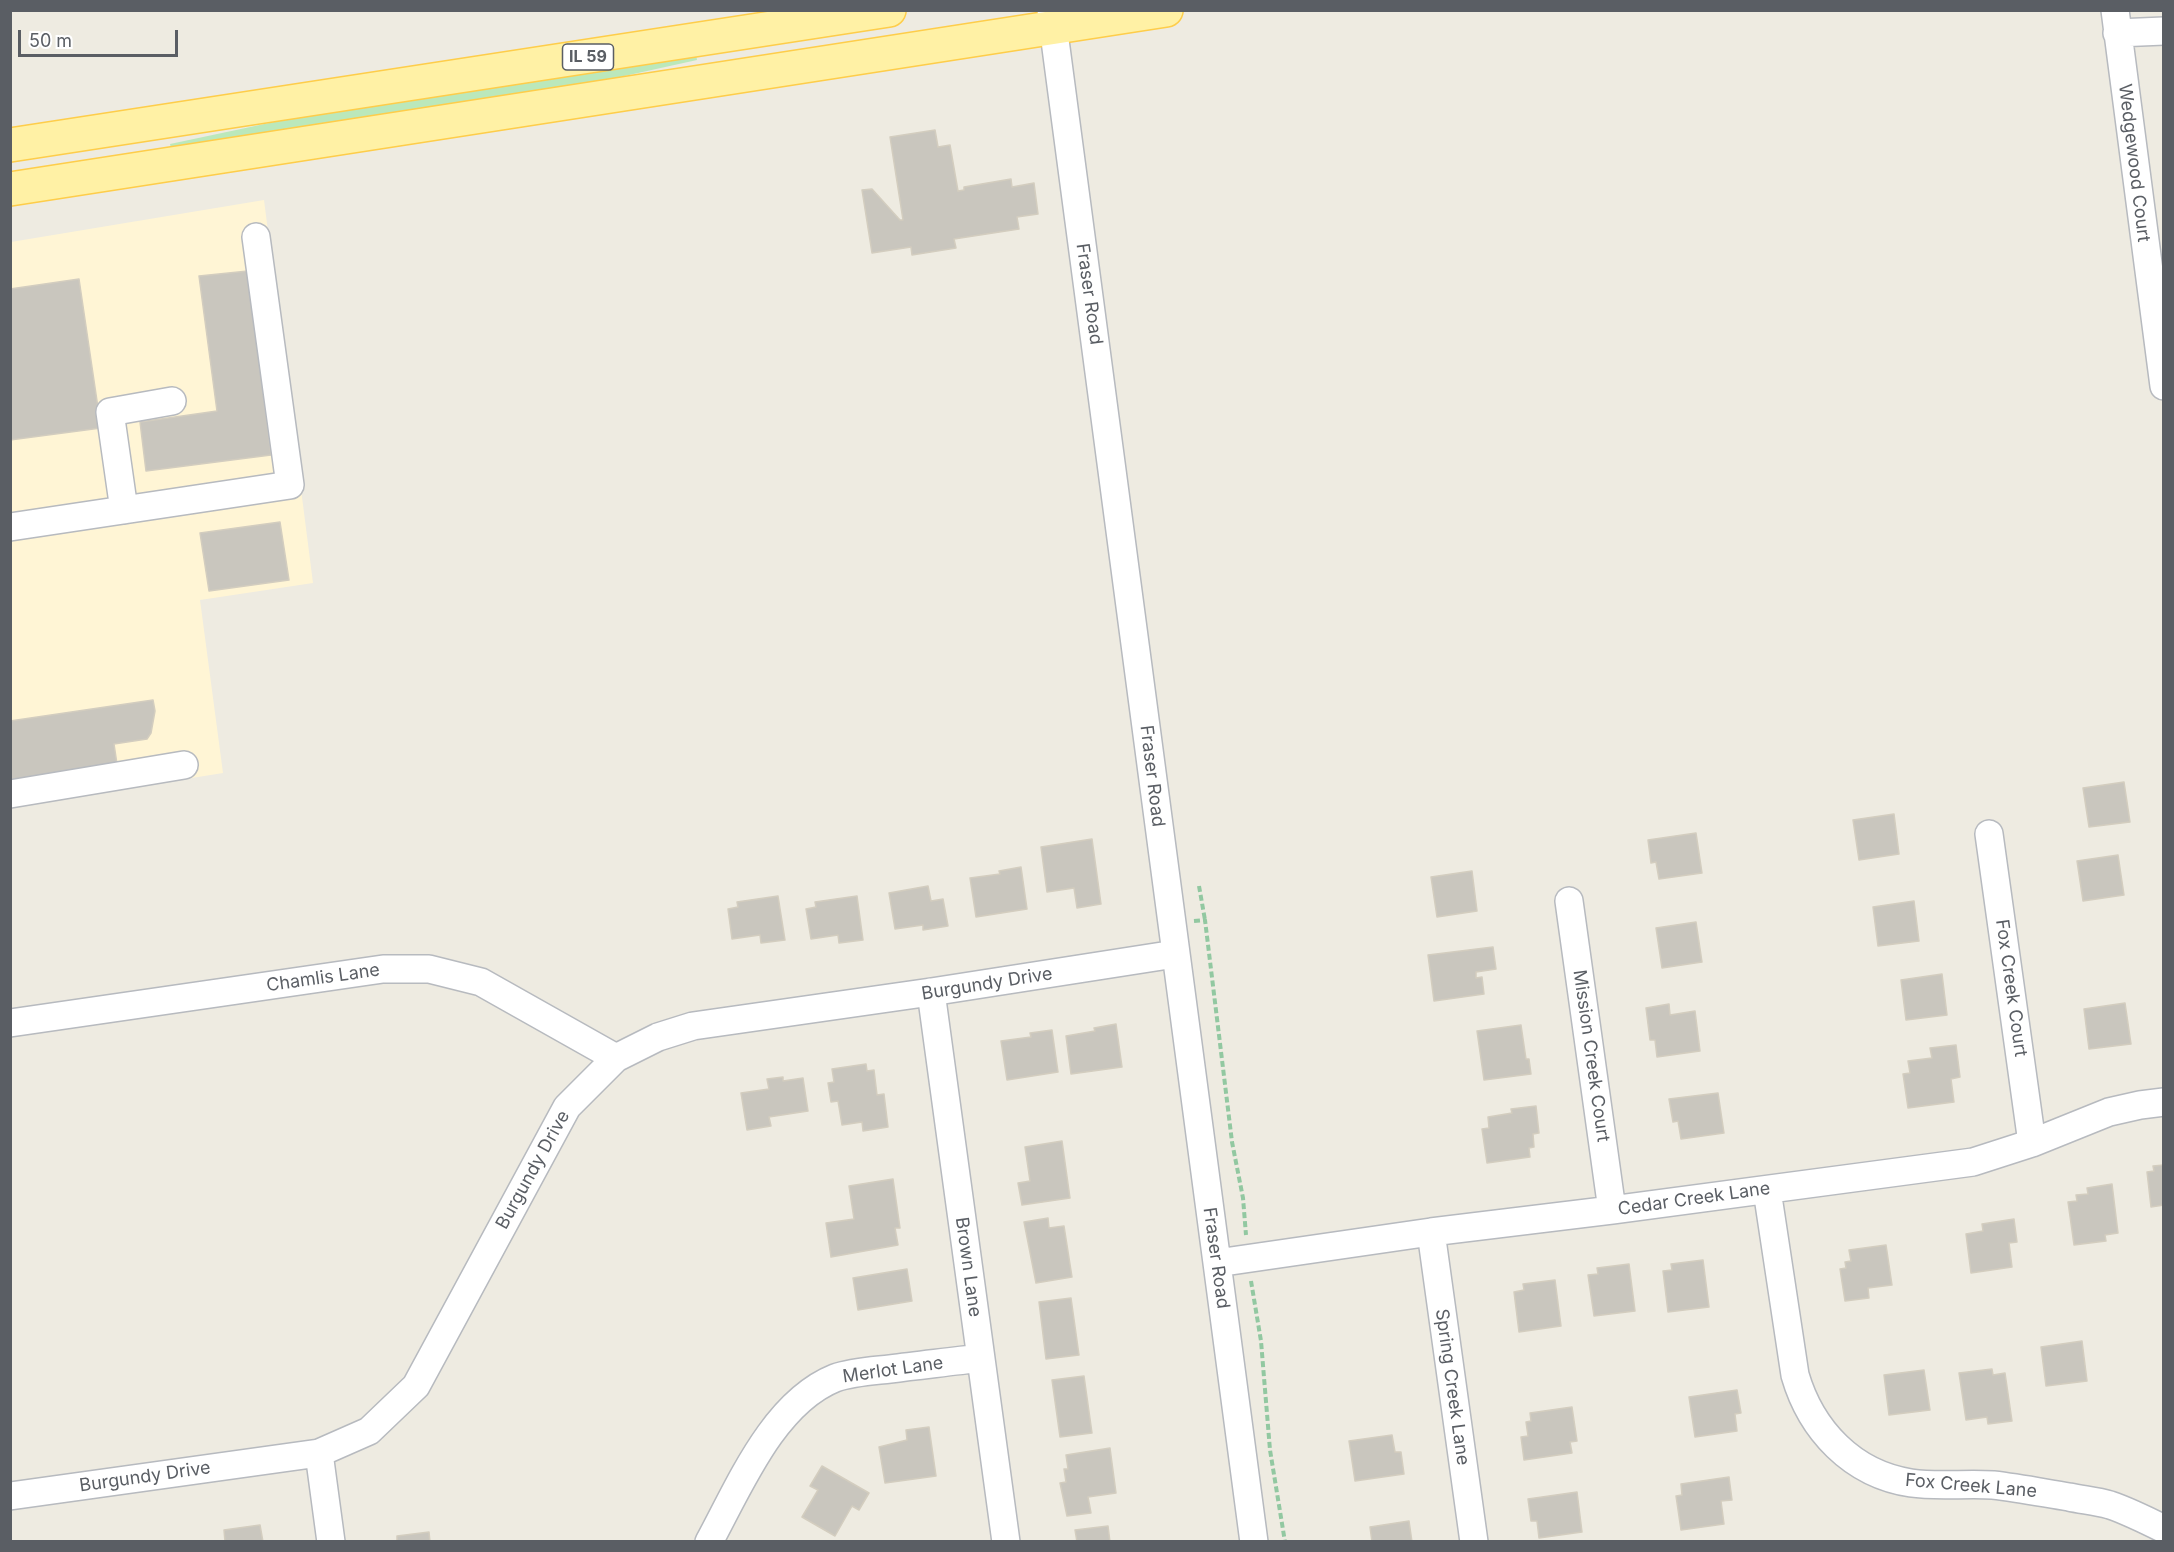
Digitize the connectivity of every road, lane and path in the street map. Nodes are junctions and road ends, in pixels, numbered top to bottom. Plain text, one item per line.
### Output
1 (889, 10) edge
2 (1166, 10) edge
3 (1052, 19) edge
4 (2116, 22) edge
5 (2163, 31) edge
6 (10, 146) edge
7 (10, 189) edge
8 (256, 237) dead end
9 (2163, 386) edge
10 (172, 401) dead end
11 (123, 510) junction
12 (10, 527) edge
13 (184, 765) dead end
14 (10, 794) edge
15 (1989, 834) dead end
16 (1199, 886) dead end
17 (1569, 901) dead end
18 (1205, 920) junction
19 (1171, 925) junction
20 (1175, 954) junction
21 (931, 993) junction
22 (10, 1023) edge
23 (616, 1058) junction
24 (2163, 1102) edge
25 (2032, 1143) junction
26 (1767, 1190) junction
27 (1612, 1210) junction
28 (1431, 1232) junction
29 (1249, 1258) junction
30 (1217, 1263) junction
31 (981, 1358) junction
32 (319, 1453) junction
33 (10, 1496) edge
34 (2163, 1529) edge
35 (331, 1542) edge
36 (709, 1542) edge
37 (1006, 1542) edge
38 (1254, 1542) edge
39 (1285, 1542) edge
40 (1473, 1542) edge

1 - 6 main road, IL 59
2 - 3 main road, IL 59
3 - 7 main road, IL 59
3 - 19 street, Fraser Road
4 - 5 street
4 - 9 street, Wedgewood Court
8 - 11 street
10 - 11 street
11 - 12 street
13 - 14 street
15 - 25 street, Fox Creek Court
16 - 18 path
17 - 27 street, Mission Creek Court
18 - 19 path
18 - 29 path
19 - 20 street, Fraser Road
20 - 21 street, Burgundy Drive
20 - 30 street, Fraser Road
21 - 23 street, Burgundy Drive
21 - 31 street, Brown Lane
22 - 23 street, Chamlis Lane
23 - 32 street, Burgundy Drive
24 - 25 street, Cedar Creek Lane
25 - 26 street, Cedar Creek Lane
26 - 27 street, Cedar Creek Lane
26 - 34 street, Fox Creek Lane
27 - 28 street, Cedar Creek Lane
28 - 29 street, Cedar Creek Lane
28 - 40 street, Spring Creek Lane
29 - 30 street, Cedar Creek Lane
29 - 39 path
30 - 38 street, Fraser Road
31 - 36 street, Merlot Lane
31 - 37 street, Brown Lane
32 - 33 street, Burgundy Drive
32 - 35 street

